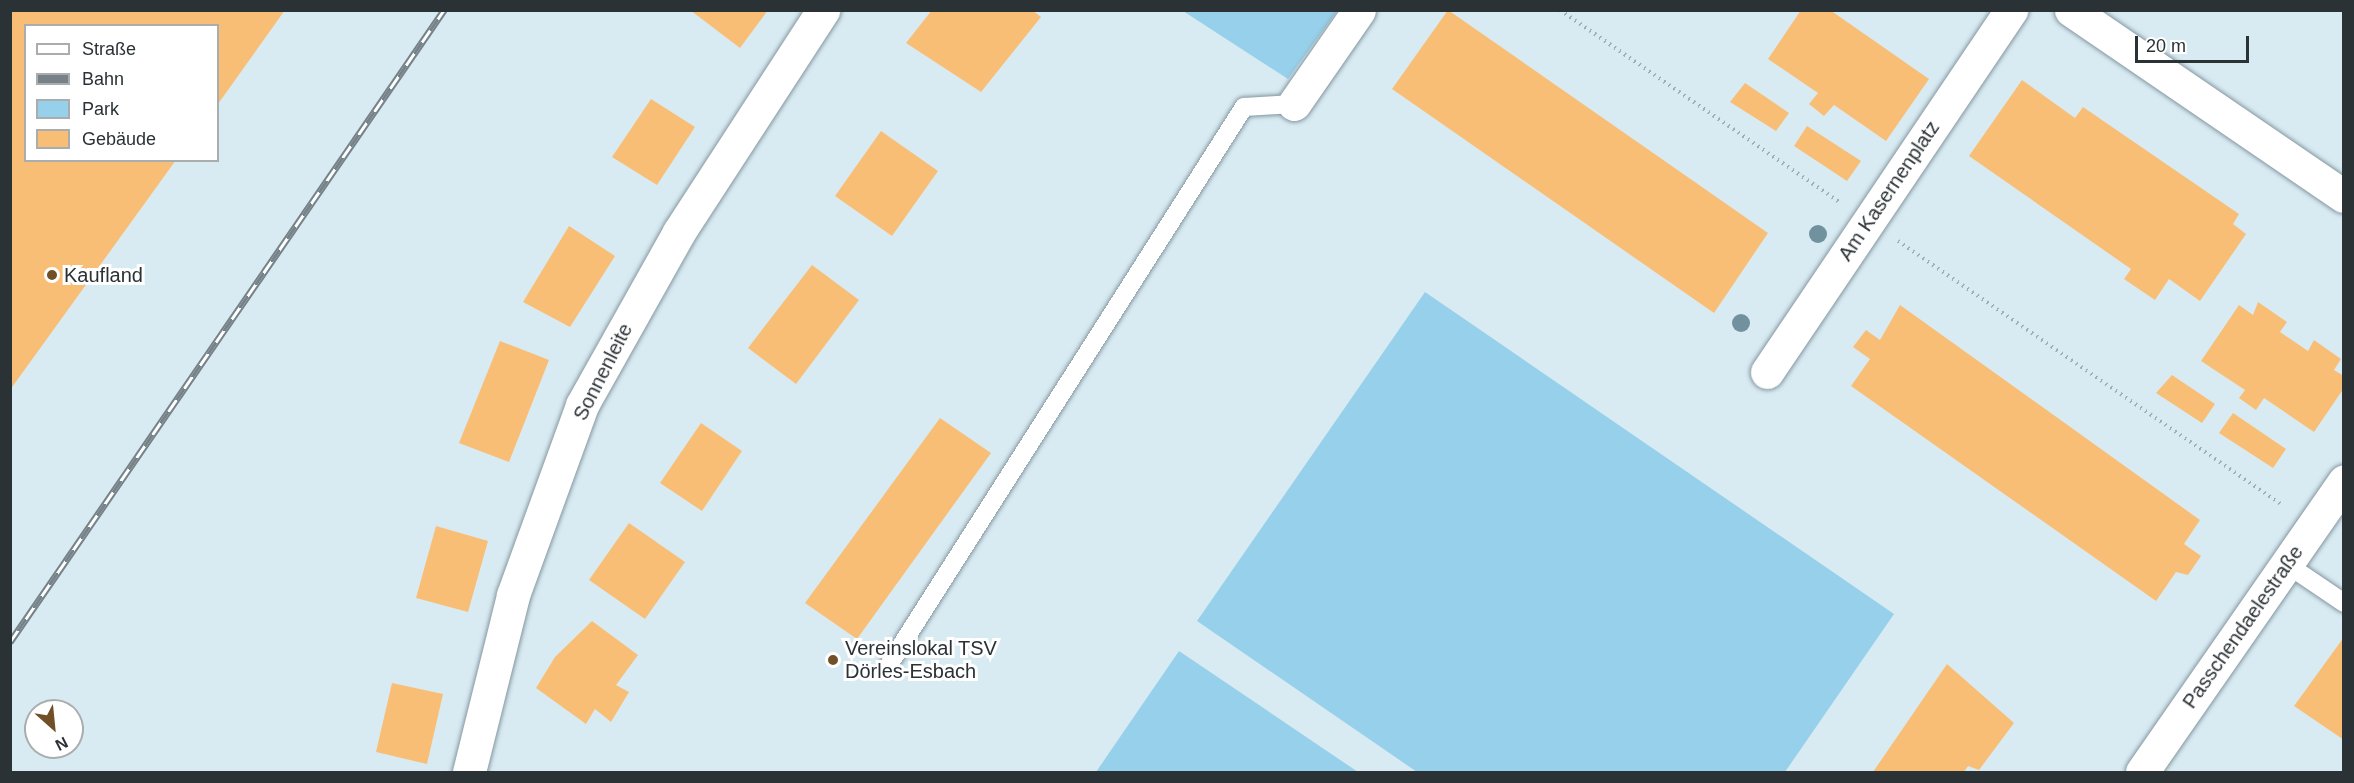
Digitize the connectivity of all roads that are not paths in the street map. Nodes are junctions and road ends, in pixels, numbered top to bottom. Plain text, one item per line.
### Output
1 (823, 10) edge
2 (1359, 10) edge
3 (2011, 10) edge
4 (2071, 10) edge
5 (1294, 104) joint
6 (2343, 196) edge
7 (1767, 372) dead end
8 (2343, 481) edge
9 (2285, 563) junction
10 (2343, 603) edge
11 (890, 663) dead end
12 (469, 772) edge
13 (2142, 772) edge

1 - 12 street, Sonnenleite
2 - 5 street
3 - 7 street, Am Kasernenplatz
4 - 6 street
5 - 11 lane
8 - 9 street, Passchendaelestraße
9 - 10 lane
9 - 13 street, Passchendaelestraße

